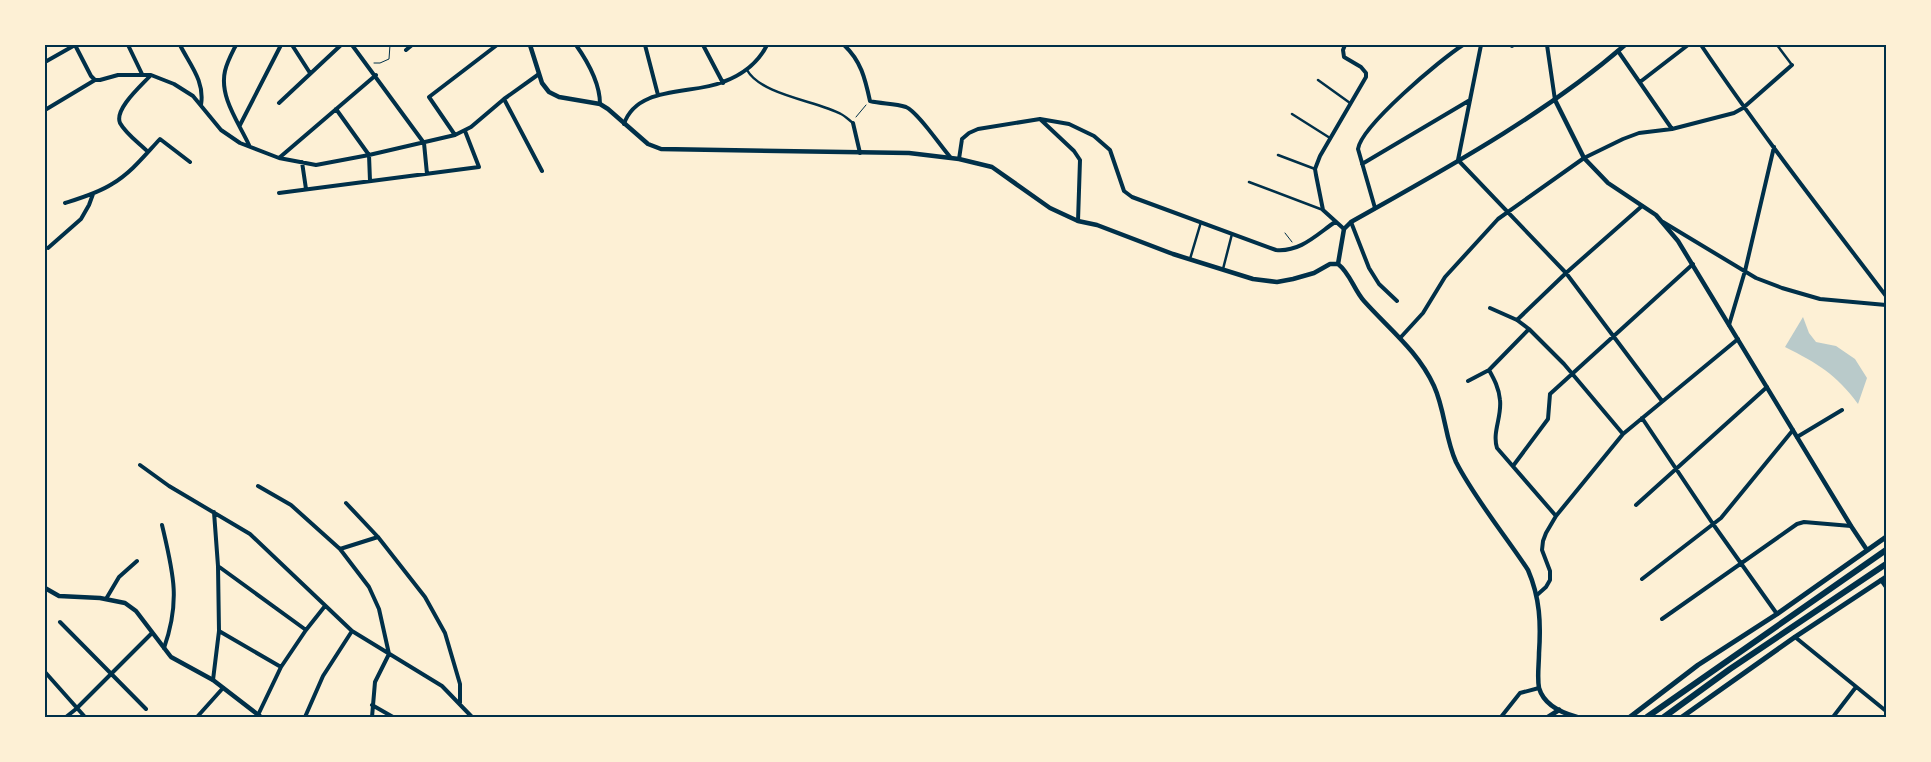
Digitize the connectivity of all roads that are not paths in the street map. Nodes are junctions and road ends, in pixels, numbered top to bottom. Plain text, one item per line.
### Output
1 (75, 45) edge
2 (128, 45) edge
3 (180, 45) edge
4 (236, 45) edge
5 (281, 45) edge
6 (292, 45) edge
7 (341, 45) edge
8 (352, 45) edge
9 (412, 45) edge
10 (497, 45) edge
11 (530, 45) edge
12 (576, 45) edge
13 (645, 45) edge
14 (703, 45) edge
15 (767, 45) edge
16 (844, 45) edge
17 (1345, 45) edge
18 (1463, 45) edge
19 (1481, 45) edge
20 (1553, 45) edge
21 (1625, 45) edge
22 (1688, 45) edge
23 (1701, 45) edge
24 (1777, 45) edge
25 (1547, 47) edge
26 (406, 50) dead end
27 (1618, 50) junction
28 (45, 62) edge
29 (1792, 65) joint
30 (747, 70) junction
31 (310, 73) junction
32 (142, 74) junction
33 (539, 74) junction
34 (151, 75) junction
35 (376, 75) junction
36 (95, 80) junction
37 (1318, 80) dead end
38 (1640, 82) junction
39 (723, 83) junction
40 (658, 96) junction
41 (504, 99) junction
42 (1470, 100) junction
43 (1555, 100) junction
44 (280, 103) dead end
45 (1350, 103) junction
46 (600, 104) junction
47 (201, 105) junction
48 (1743, 108) junction
49 (336, 109) junction
50 (45, 110) edge
51 (1292, 114) dead end
52 (1040, 119) junction
53 (853, 123) joint
54 (624, 124) junction
55 (240, 126) junction
56 (1672, 129) junction
57 (465, 131) junction
58 (455, 135) junction
59 (1330, 138) junction
60 (424, 143) junction
61 (250, 146) junction
62 (1774, 147) junction
63 (148, 152) junction
64 (860, 153) junction
65 (1278, 154) dead end
66 (369, 155) junction
67 (280, 158) junction
68 (951, 158) junction
69 (1584, 158) junction
70 (959, 159) junction
71 (1458, 160) junction
72 (190, 162) dead end
73 (302, 162) junction
74 (1362, 164) junction
75 (1315, 169) junction
76 (542, 171) dead end
77 (427, 174) junction
78 (370, 181) junction
79 (1249, 182) dead end
80 (306, 189) junction
81 (279, 193) dead end
82 (93, 194) junction
83 (65, 203) dead end
84 (1642, 206) junction
85 (1376, 208) junction
86 (1323, 210) junction
87 (1507, 213) junction
88 (1661, 220) junction
89 (1078, 221) junction
90 (1201, 222) junction
91 (1335, 222) junction
92 (1351, 222) junction
93 (1344, 229) junction
94 (1232, 234) junction
95 (48, 248) dead end
96 (1190, 259) junction
97 (1338, 264) junction
98 (1692, 264) junction
99 (1223, 269) junction
100 (1745, 271) junction
101 (1566, 273) junction
102 (1886, 296) edge
103 (1397, 301) dead end
104 (1886, 305) edge
105 (1490, 308) dead end
106 (1517, 320) junction
107 (1729, 325) junction
108 (1529, 329) junction
109 (1613, 335) junction
110 (1401, 337) junction
111 (1738, 339) junction
112 (1489, 370) junction
113 (1572, 373) junction
114 (1468, 381) dead end
115 (1767, 387) junction
116 (1662, 401) junction
117 (1842, 410) dead end
118 (1642, 418) junction
119 (1793, 430) junction
120 (1623, 434) junction
121 (1797, 437) junction
122 (140, 465) dead end
123 (1513, 466) junction
124 (1676, 467) junction
125 (258, 486) dead end
126 (346, 503) dead end
127 (1636, 505) dead end
128 (214, 512) junction
129 (1556, 516) junction
130 (162, 524) dead end
131 (1713, 524) junction
132 (1851, 526) junction
133 (378, 537) junction
134 (1886, 537) edge
135 (340, 549) junction
136 (1867, 550) junction
137 (1886, 550) edge
138 (137, 561) dead end
139 (1741, 563) junction
140 (1886, 564) edge
141 (218, 566) junction
142 (1884, 578) edge
143 (1642, 579) dead end
144 (1886, 587) edge
145 (45, 588) edge
146 (1538, 596) junction
147 (106, 600) junction
148 (325, 606) junction
149 (1777, 614) junction
150 (1662, 619) dead end
151 (60, 622) dead end
152 (306, 630) junction
153 (219, 631) junction
154 (352, 631) junction
155 (152, 633) junction
156 (1795, 638) junction
157 (164, 648) junction
158 (389, 654) junction
159 (281, 667) junction
160 (45, 672) edge
161 (110, 674) junction
162 (213, 680) junction
163 (1856, 687) junction
164 (223, 688) junction
165 (1539, 688) junction
166 (460, 703) junction
167 (372, 704) junction
168 (76, 709) junction
169 (146, 709) dead end
170 (1559, 710) junction
171 (1886, 711) edge
172 (259, 716) edge
173 (66, 717) edge
174 (85, 717) edge
175 (197, 717) edge
176 (305, 717) edge
177 (372, 717) edge
178 (393, 717) edge
179 (472, 717) edge
180 (1501, 717) edge
181 (1548, 717) edge
182 (1577, 717) edge
183 (1630, 717) edge
184 (1647, 717) edge
185 (1664, 717) edge
186 (1682, 717) edge
187 (1832, 717) edge

1 - 28 street
1 - 36 street
2 - 32 street
3 - 47 street
4 - 55 street
5 - 55 street
6 - 31 street
7 - 31 street
8 - 35 street
9 - 26 street
10 - 58 street
11 - 33 street
12 - 46 street
13 - 40 street
14 - 39 street
15 - 30 street
16 - 68 street
17 - 45 street
18 - 74 street
19 - 42 street
20 - 25 street
21 - 27 street
22 - 38 street
23 - 48 street
24 - 29 street
25 - 43 street
27 - 38 street
27 - 43 street
29 - 48 street
30 - 39 street
30 - 53 street
31 - 44 street
32 - 34 street
32 - 36 street
33 - 41 street
33 - 46 street
34 - 47 street
34 - 63 street
35 - 49 street
35 - 60 street
36 - 50 street
37 - 45 street
38 - 56 street
39 - 40 street
40 - 54 street
41 - 57 street
41 - 76 street
42 - 71 street
42 - 74 street
43 - 69 street
43 - 71 street
45 - 59 street
46 - 54 street
47 - 61 street
48 - 56 street
48 - 62 street
49 - 66 street
49 - 67 street
51 - 59 street
52 - 70 street
52 - 89 street
52 - 90 street
53 - 64 street
54 - 64 street
55 - 61 street
56 - 69 street
57 - 58 street
57 - 77 street
58 - 60 street
59 - 75 street
60 - 66 street
60 - 77 street
61 - 67 street
62 - 100 street
62 - 102 street
63 - 72 street
63 - 82 street
64 - 68 street
65 - 75 street
66 - 73 street
66 - 78 street
67 - 73 street
68 - 70 street
69 - 84 street
69 - 87 street
70 - 89 street
71 - 85 street
71 - 87 street
73 - 80 street
74 - 85 street
75 - 86 street
77 - 78 street
78 - 80 street
79 - 86 street
80 - 81 street
82 - 83 street
82 - 95 street
84 - 88 street
84 - 101 street
85 - 92 street
86 - 91 street
87 - 101 street
87 - 110 street
88 - 98 street
88 - 100 street
89 - 96 street
90 - 94 street
90 - 96 street
91 - 93 street
91 - 94 street
92 - 93 street
92 - 103 street
93 - 97 street
94 - 99 street
96 - 99 street
97 - 99 street
97 - 110 street
98 - 107 street
98 - 109 street
100 - 104 street
100 - 107 street
101 - 106 street
101 - 109 street
105 - 106 street
106 - 108 street
107 - 111 street
108 - 112 street
108 - 113 street
109 - 113 street
109 - 116 street
110 - 146 street
111 - 115 street
111 - 116 street
112 - 114 street
112 - 123 street
113 - 120 street
113 - 123 street
115 - 119 street
115 - 124 street
116 - 118 street
117 - 121 street
118 - 120 street
118 - 124 street
119 - 121 street
119 - 131 street
120 - 129 street
121 - 132 street
122 - 128 street
123 - 129 street
124 - 127 street
124 - 131 street
125 - 135 street
126 - 133 street
128 - 141 street
128 - 148 street
129 - 146 street
130 - 157 street
131 - 139 street
131 - 143 street
132 - 136 street
132 - 139 street
133 - 135 street
133 - 166 street
134 - 136 main road
135 - 158 street
136 - 149 main road
137 - 184 highway
138 - 147 street
139 - 149 street
139 - 150 street
140 - 185 highway
141 - 152 street
141 - 153 street
142 - 144 street
142 - 156 main road
145 - 147 street
146 - 165 street
147 - 155 street
148 - 152 street
148 - 154 street
149 - 183 main road
151 - 161 street
152 - 159 street
153 - 159 street
153 - 162 street
154 - 158 street
154 - 176 street
155 - 157 street
155 - 161 street
156 - 163 street
156 - 186 main road
157 - 162 street
158 - 166 street
158 - 167 street
159 - 172 street
160 - 168 street
161 - 168 street
161 - 169 street
162 - 164 street
163 - 171 street
163 - 187 street
164 - 172 street
164 - 175 street
165 - 170 street
165 - 180 street
166 - 179 street
167 - 177 street
167 - 178 street
168 - 173 street
168 - 174 street
170 - 181 main road
170 - 182 street

